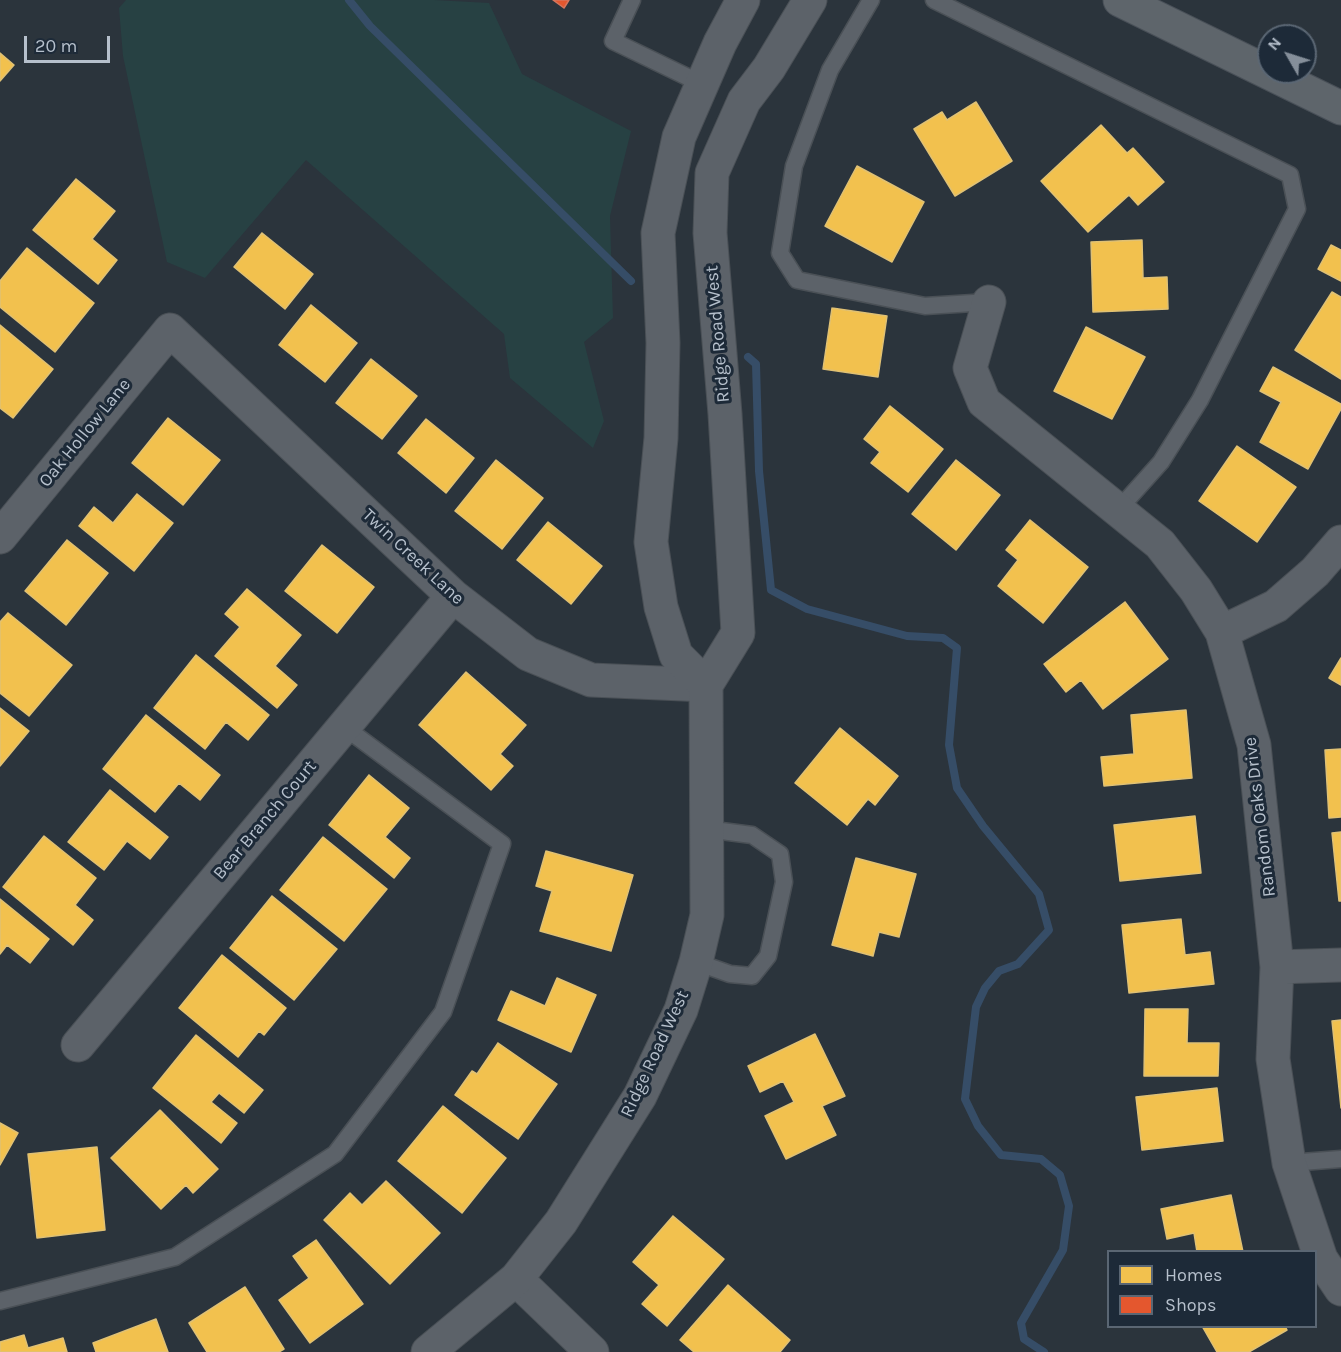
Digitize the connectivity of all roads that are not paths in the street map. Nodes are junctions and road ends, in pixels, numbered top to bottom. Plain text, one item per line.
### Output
1 (632, 0) edge
2 (743, 0) edge
3 (810, 0) edge
4 (871, 0) edge
5 (934, 0) edge
6 (1120, 0) edge
7 (702, 84) junction
8 (744, 101) junction
9 (1341, 108) edge
10 (989, 302) joint
11 (170, 330) joint
12 (1118, 510) junction
13 (0, 537) edge
14 (1341, 542) edge
15 (453, 596) junction
16 (1222, 632) junction
17 (706, 685) junction
18 (343, 726) junction
19 (706, 829) junction
20 (696, 962) junction
21 (1341, 965) edge
22 (1277, 967) junction
23 (78, 1045) dead end
24 (1341, 1159) edge
25 (1289, 1163) junction
26 (516, 1279) junction
27 (1341, 1289) edge
28 (0, 1301) edge
29 (428, 1352) edge
30 (592, 1352) edge

1 - 7 lane
2 - 7 street
3 - 8 street, Ridge Road West
4 - 10 lane
5 - 12 lane
6 - 9 main road
7 - 8 street
7 - 17 street
8 - 17 street, Ridge Road West
10 - 12 street, Random Oaks Drive
11 - 13 street, Oak Hollow Lane
11 - 15 street, Twin Creek Lane
12 - 16 street, Random Oaks Drive
14 - 16 street
15 - 17 street, Twin Creek Lane
15 - 18 street, Bear Branch Court
16 - 22 street, Random Oaks Drive
17 - 19 street, Ridge Road West
18 - 23 street, Bear Branch Court
18 - 28 lane
19 - 20 street, Ridge Road West
19 - 20 lane
20 - 26 street, Ridge Road West
21 - 22 street
22 - 25 street, Random Oaks Drive
24 - 25 lane
25 - 27 street, Random Oaks Drive
26 - 29 street, Ridge Road West
26 - 30 street

